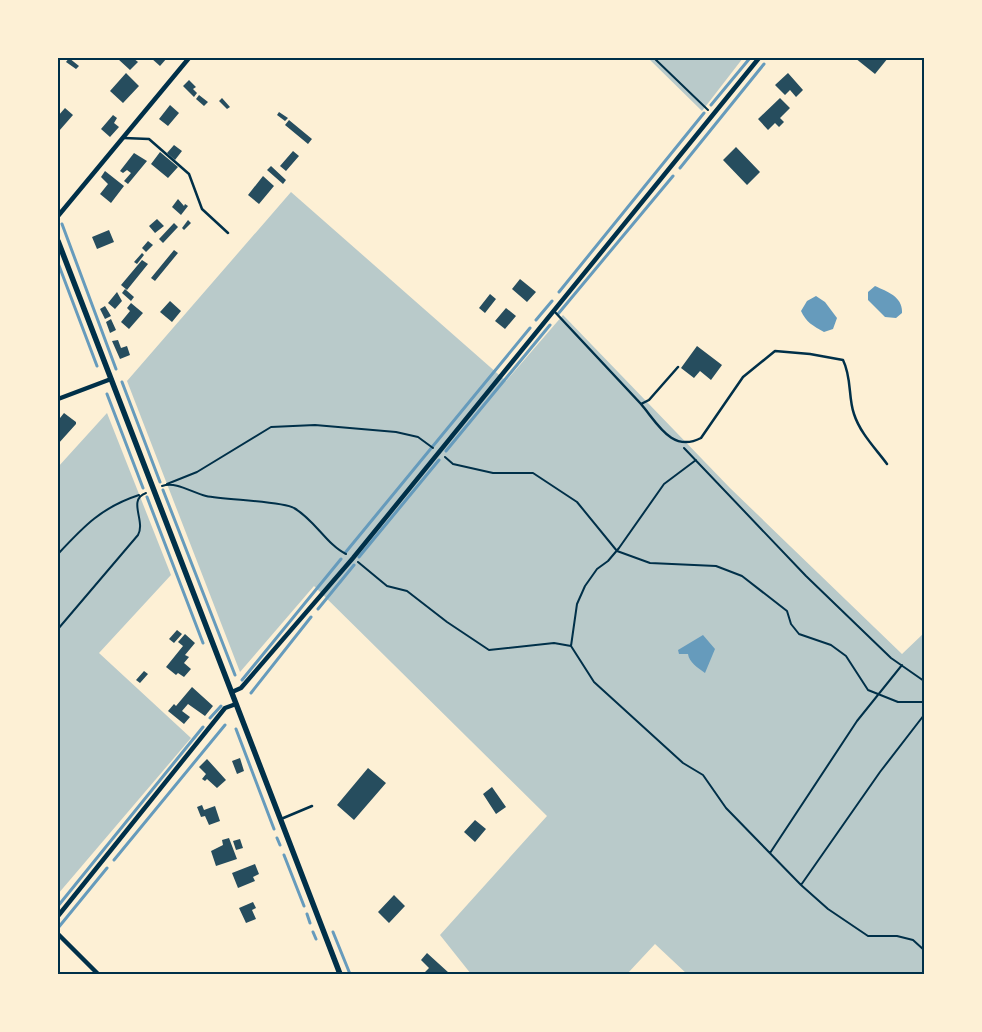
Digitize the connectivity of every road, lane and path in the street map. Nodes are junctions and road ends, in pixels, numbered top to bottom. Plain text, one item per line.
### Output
1 (189, 58) edge
2 (654, 58) edge
3 (759, 58) edge
4 (713, 115) junction
5 (122, 138) junction
6 (58, 216) edge
7 (228, 233) dead end
8 (58, 241) edge
9 (554, 311) junction
10 (678, 367) dead end
11 (111, 378) junction
12 (58, 399) edge
13 (640, 404) junction
14 (678, 442) junction
15 (428, 445) dead end
16 (438, 452) junction
17 (696, 460) junction
18 (887, 464) dead end
19 (154, 490) junction
20 (616, 551) junction
21 (58, 554) edge
22 (353, 558) junction
23 (58, 629) edge
24 (571, 646) junction
25 (902, 665) junction
26 (924, 681) edge
27 (232, 692) junction
28 (878, 695) junction
29 (924, 702) edge
30 (236, 704) junction
31 (924, 715) edge
32 (312, 806) dead end
33 (280, 819) junction
34 (770, 853) junction
35 (801, 885) junction
36 (58, 916) edge
37 (58, 934) edge
38 (924, 950) edge
39 (98, 974) edge
40 (340, 974) edge

1 - 5 street
2 - 4 path
3 - 4 street
4 - 9 street
5 - 6 street
5 - 7 lane
8 - 11 street
9 - 13 lane
9 - 16 street
10 - 13 lane
11 - 12 street
11 - 19 street
13 - 14 lane
14 - 17 path
14 - 18 lane
15 - 19 path
16 - 20 path
16 - 22 street
17 - 20 path
17 - 25 path
19 - 21 path
19 - 22 path
19 - 23 path
19 - 27 street
20 - 24 path
20 - 28 path
22 - 24 path
22 - 27 street
24 - 34 path
25 - 26 path
25 - 28 path
27 - 30 street
28 - 29 path
28 - 34 path
30 - 33 street
30 - 36 street
31 - 35 path
32 - 33 lane
33 - 40 street
34 - 35 path
35 - 38 path
37 - 39 street

